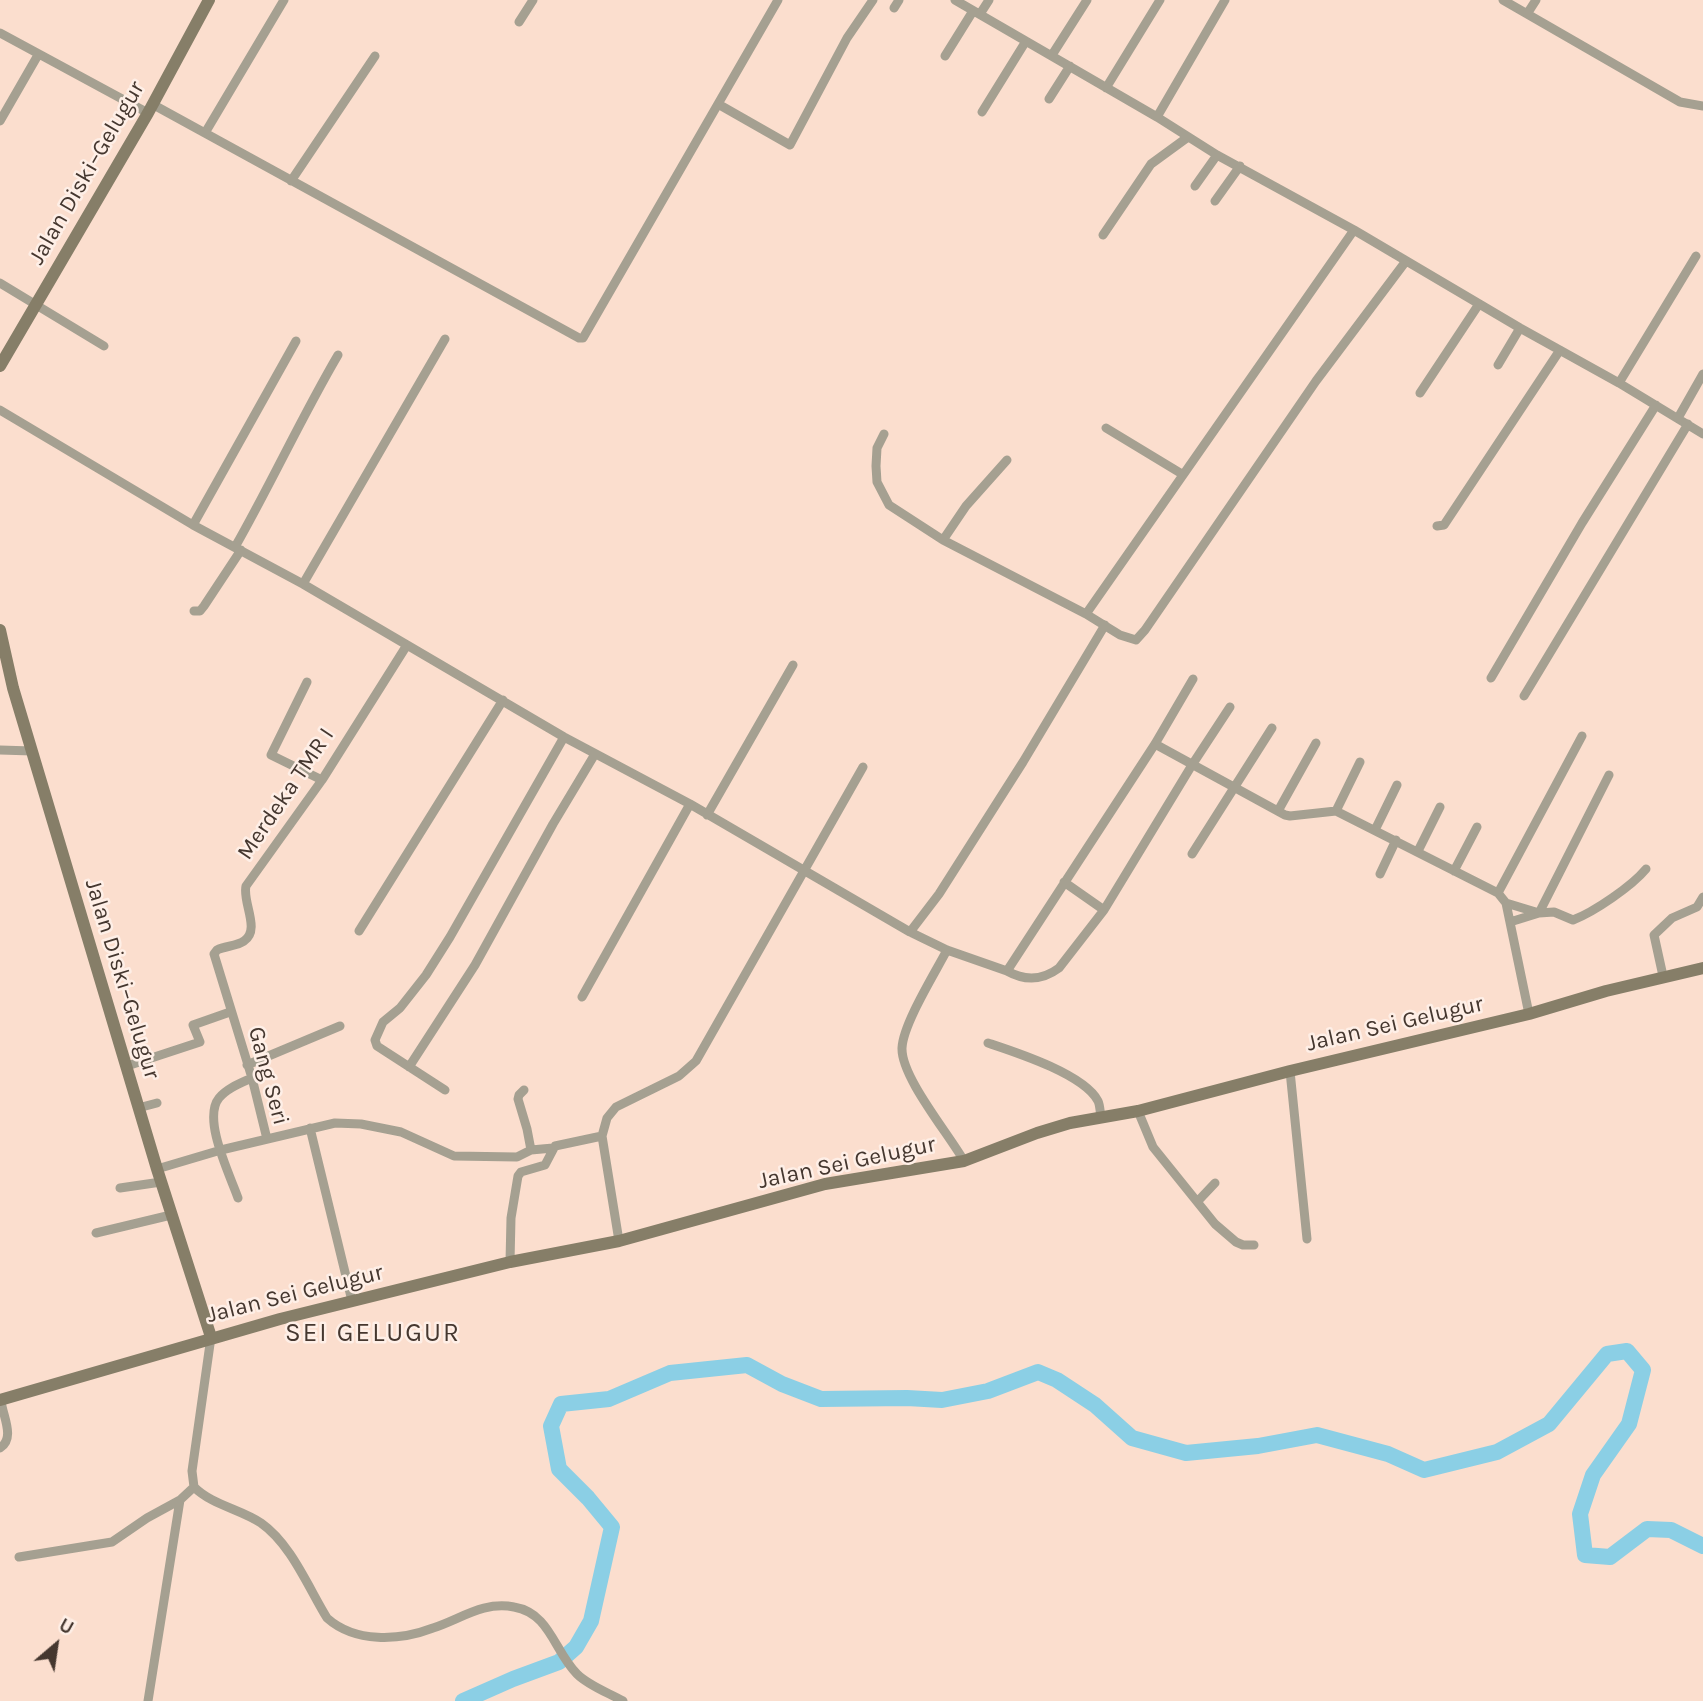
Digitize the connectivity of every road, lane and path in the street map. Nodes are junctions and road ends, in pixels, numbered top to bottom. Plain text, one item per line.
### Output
1 (209, 0) edge
2 (284, 0) edge
3 (533, 0) edge
4 (778, 0) edge
5 (873, 0) edge
6 (956, 0) edge
7 (989, 0) edge
8 (1087, 0) edge
9 (1160, 0) edge
10 (1225, 0) edge
11 (1503, 0) edge
12 (1536, 0) edge
13 (976, 13) junction
14 (1527, 14) junction
15 (519, 22) dead end
16 (0, 33) edge
17 (1026, 41) junction
18 (38, 55) junction
19 (1052, 55) junction
20 (375, 56) dead end
21 (945, 56) dead end
22 (1070, 66) junction
23 (1106, 88) junction
24 (1049, 99) dead end
25 (718, 104) junction
26 (1703, 106) edge
27 (150, 108) junction
28 (982, 112) dead end
29 (1157, 117) junction
30 (0, 121) edge
31 (205, 133) junction
32 (1188, 137) junction
33 (1217, 155) junction
34 (1240, 166) junction
35 (291, 181) junction
36 (1195, 186) dead end
37 (1214, 201) dead end
38 (1354, 230) junction
39 (1103, 235) dead end
40 (1696, 256) dead end
41 (1406, 261) junction
42 (0, 284) edge
43 (1479, 304) junction
44 (36, 307) junction
45 (1520, 328) junction
46 (445, 339) dead end
47 (296, 341) dead end
48 (104, 346) dead end
49 (1560, 350) junction
50 (338, 355) dead end
51 (1498, 365) dead end
52 (0, 366) edge
53 (1703, 374) edge
54 (1619, 383) junction
55 (1420, 393) dead end
56 (1656, 405) junction
57 (0, 410) edge
58 (1678, 418) junction
59 (1688, 424) junction
60 (1106, 428) dead end
61 (884, 434) dead end
62 (1703, 434) edge
63 (1007, 460) dead end
64 (1182, 474) junction
65 (193, 525) junction
66 (1437, 526) dead end
67 (943, 540) junction
68 (238, 549) junction
69 (303, 584) junction
70 (194, 611) dead end
71 (1086, 614) junction
72 (1105, 625) junction
73 (1, 634) edge
74 (407, 645) junction
75 (793, 665) dead end
76 (1492, 678) dead end
77 (1193, 679) dead end
78 (307, 682) dead end
79 (1524, 696) dead end
80 (503, 700) junction
81 (1230, 707) dead end
82 (1272, 728) dead end
83 (1582, 736) dead end
84 (564, 737) junction
85 (1316, 743) dead end
86 (1155, 744) junction
87 (0, 750) edge
88 (32, 751) junction
89 (595, 754) junction
90 (1360, 762) dead end
91 (1192, 765) junction
92 (863, 767) dead end
93 (1609, 775) dead end
94 (322, 780) junction
95 (1397, 785) dead end
96 (1235, 789) junction
97 (690, 804) junction
98 (1440, 807) dead end
99 (1278, 811) junction
100 (1336, 811) junction
101 (707, 815) junction
102 (1477, 827) dead end
103 (1376, 830) junction
104 (1396, 841) junction
105 (1418, 851) junction
106 (1192, 854) dead end
107 (1646, 869) dead end
108 (805, 871) junction
109 (1454, 872) junction
110 (1380, 874) dead end
111 (1064, 882) junction
112 (1499, 893) junction
113 (1703, 897) edge
114 (1506, 903) junction
115 (1104, 910) junction
116 (1539, 913) junction
117 (1510, 922) junction
118 (359, 931) dead end
119 (910, 932) junction
120 (947, 950) junction
121 (214, 954) joint
122 (1703, 968) edge
123 (1007, 971) junction
124 (1663, 976) junction
125 (582, 997) dead end
126 (230, 1012) junction
127 (1529, 1014) junction
128 (340, 1026) dead end
129 (988, 1042) dead end
130 (247, 1065) junction
131 (127, 1066) junction
132 (409, 1067) junction
133 (1290, 1070) junction
134 (252, 1078) junction
135 (444, 1090) dead end
136 (524, 1090) dead end
137 (157, 1103) dead end
138 (138, 1108) junction
139 (1138, 1111) junction
140 (1101, 1117) junction
141 (310, 1128) junction
142 (602, 1136) junction
143 (267, 1139) junction
144 (553, 1148) junction
145 (221, 1150) junction
146 (531, 1150) junction
147 (964, 1160) junction
148 (159, 1175) junction
149 (1215, 1184) dead end
150 (120, 1188) dead end
151 (238, 1198) dead end
152 (1198, 1201) junction
153 (171, 1215) junction
154 (96, 1233) dead end
155 (1307, 1240) dead end
156 (619, 1241) junction
157 (1254, 1244) dead end
158 (510, 1262) junction
159 (352, 1301) junction
160 (211, 1337) junction
161 (0, 1400) edge
162 (0, 1448) edge
163 (194, 1487) junction
164 (180, 1500) junction
165 (19, 1557) dead end
166 (148, 1701) edge
167 (623, 1701) edge

1 - 27 main road, Jalan Diski–Gelugur
2 - 31 street
3 - 15 street
4 - 25 street
5 - 25 street
6 - 13 street
7 - 13 street
8 - 19 street
9 - 23 street
10 - 29 street
11 - 14 street
12 - 14 street
13 - 17 street
13 - 21 street
14 - 26 street
16 - 18 street
17 - 19 street
17 - 28 street
18 - 27 street
18 - 30 street
19 - 22 street
20 - 35 street
22 - 23 street
22 - 24 street
23 - 29 street
25 - 35 street
27 - 31 street
27 - 44 main road, Jalan Diski–Gelugur
29 - 32 street
31 - 35 street
32 - 33 street
32 - 39 street
33 - 34 street
33 - 36 street
34 - 37 street
34 - 38 street
38 - 41 street
38 - 64 street
40 - 54 street
41 - 43 street
41 - 72 street
42 - 44 street
43 - 45 street
43 - 55 street
44 - 48 street
44 - 52 main road, Jalan Diski–Gelugur
45 - 49 street
45 - 51 street
46 - 69 street
47 - 65 street
49 - 54 street
49 - 66 street
50 - 68 street
53 - 58 street
54 - 56 street
56 - 58 street
56 - 76 street
57 - 65 street
58 - 59 street
59 - 62 street
59 - 79 street
60 - 64 street
61 - 67 street
63 - 67 street
64 - 71 street
65 - 68 street
67 - 71 street
68 - 69 street
68 - 70 street
69 - 74 street
71 - 72 street
72 - 119 street
73 - 88 main road, Jalan Diski–Gelugur
74 - 80 street
74 - 94 street, Merdeka TMR I
75 - 101 street
77 - 86 street
78 - 94 street
80 - 84 street
80 - 118 street
81 - 91 street
82 - 96 street
83 - 112 street
84 - 89 street
84 - 132 street
85 - 99 street
86 - 91 street
86 - 111 street
87 - 88 street
88 - 131 main road, Jalan Diski–Gelugur
89 - 97 street
89 - 132 street
90 - 100 street
91 - 96 street
91 - 115 street
92 - 108 street
93 - 116 street
94 - 121 street, Merdeka TMR I
95 - 103 street
96 - 99 street
96 - 106 street
97 - 101 street
97 - 125 street
98 - 105 street
99 - 100 street
100 - 103 street
101 - 108 street
102 - 109 street
103 - 104 street
104 - 105 street
104 - 110 street
105 - 109 street
107 - 116 street
108 - 119 street
108 - 142 street
109 - 112 street
111 - 115 street
111 - 123 street
112 - 114 street
113 - 124 street
114 - 116 street
114 - 117 street
115 - 123 street
116 - 117 street
117 - 127 street
119 - 120 street
120 - 123 street
120 - 147 street
121 - 126 street, Gang Seri
122 - 124 main road, Jalan Sei Gelugur
124 - 127 main road, Jalan Sei Gelugur
126 - 130 street, Gang Seri
126 - 131 street
127 - 133 main road, Jalan Sei Gelugur
128 - 130 street
129 - 140 street
130 - 134 street, Gang Seri
131 - 138 main road, Jalan Diski–Gelugur
132 - 135 street
133 - 139 main road, Jalan Sei Gelugur
133 - 155 street
134 - 143 street, Gang Seri
134 - 145 street
136 - 146 street
137 - 138 street
138 - 148 main road, Jalan Diski–Gelugur
139 - 140 main road, Jalan Sei Gelugur
139 - 152 street
140 - 147 main road, Jalan Sei Gelugur
141 - 143 street
141 - 146 street
141 - 159 street
142 - 144 street
142 - 156 street
143 - 145 street, Gang Seri
144 - 146 street
144 - 158 street
145 - 148 street, Gang Seri
145 - 151 street
147 - 156 main road, Jalan Sei Gelugur
148 - 150 street, Gang Seri
148 - 153 main road, Jalan Diski–Gelugur
149 - 152 street
152 - 157 street
153 - 154 street
153 - 160 main road, Jalan Diski–Gelugur
156 - 158 main road, Jalan Sei Gelugur
158 - 159 main road, Jalan Sei Gelugur
159 - 160 main road, Jalan Sei Gelugur
160 - 161 main road, Jalan Sei Gelugur
160 - 163 street
161 - 162 street
163 - 164 street
163 - 167 street
164 - 165 street
164 - 166 street

